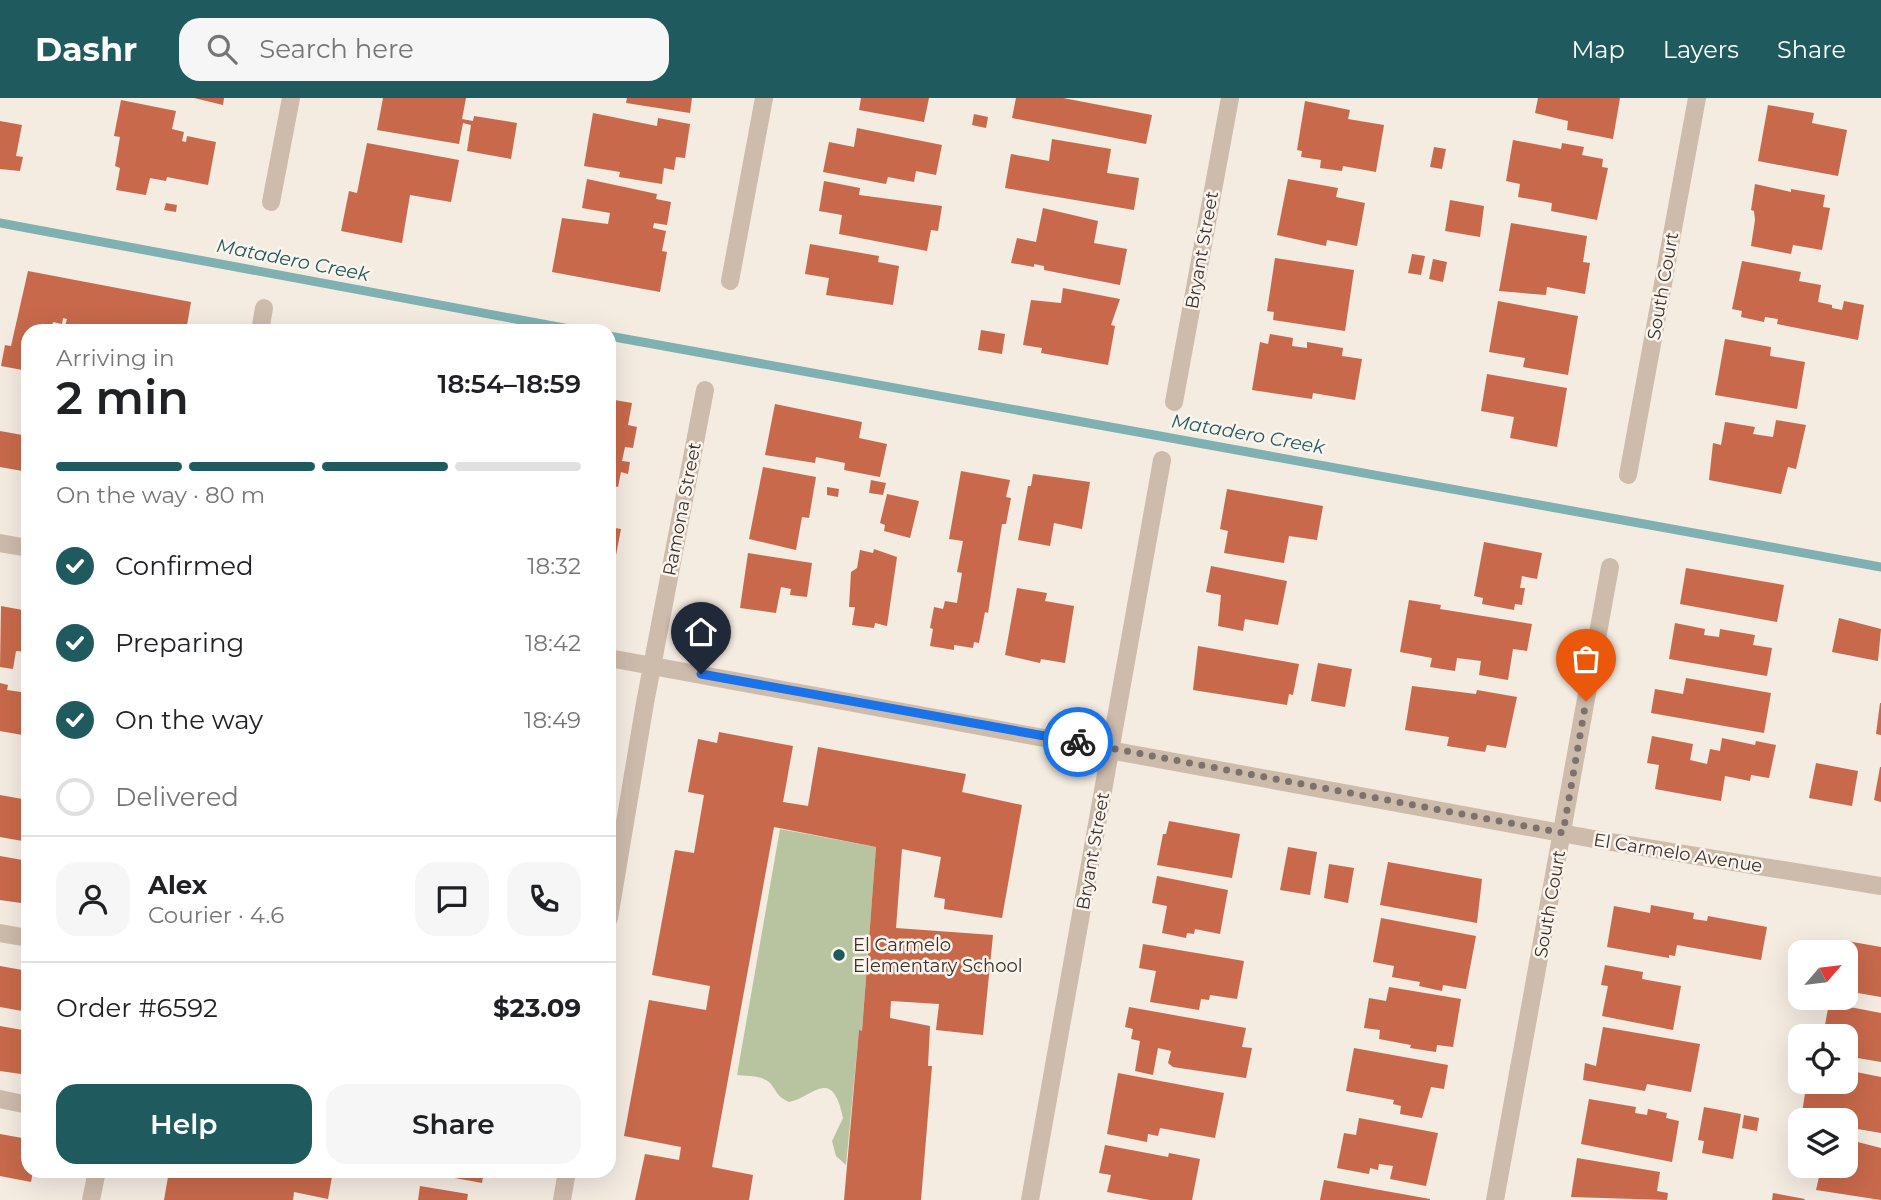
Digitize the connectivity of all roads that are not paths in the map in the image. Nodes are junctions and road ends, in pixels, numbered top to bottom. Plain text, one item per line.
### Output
1 (291, 98) edge
2 (764, 98) edge
3 (1230, 98) edge
4 (1698, 98) edge
5 (271, 202) dead end
6 (730, 281) dead end
7 (264, 308) dead end
8 (261, 324) edge
9 (705, 390) dead end
10 (1174, 402) dead end
11 (1163, 460) dead end
12 (1628, 475) dead end
13 (0, 543) edge
14 (21, 547) edge
15 (1610, 567) dead end
16 (616, 659) edge
17 (652, 666) junction
18 (1112, 749) junction
19 (1563, 833) junction
20 (616, 877) edge
21 (1881, 886) edge
22 (0, 933) edge
23 (21, 937) edge
24 (0, 1100) edge
25 (21, 1104) edge
26 (96, 1178) edge
27 (566, 1178) edge
28 (92, 1200) edge
29 (562, 1200) edge
30 (1030, 1200) edge
31 (1495, 1200) edge

1 - 5 street
2 - 6 street
3 - 10 street, Bryant Street
4 - 12 street, South Court
7 - 8 street
9 - 17 street, Ramona Street
11 - 18 street, Bryant Street
13 - 14 street
15 - 19 street, South Court
16 - 17 street, El Carmelo Avenue
17 - 18 street, El Carmelo Avenue
17 - 20 street, Ramona Street
18 - 19 street, El Carmelo Avenue
18 - 30 street, Bryant Street
19 - 21 street, El Carmelo Avenue
19 - 31 street, South Court
22 - 23 street
24 - 25 street
26 - 28 street
27 - 29 street

